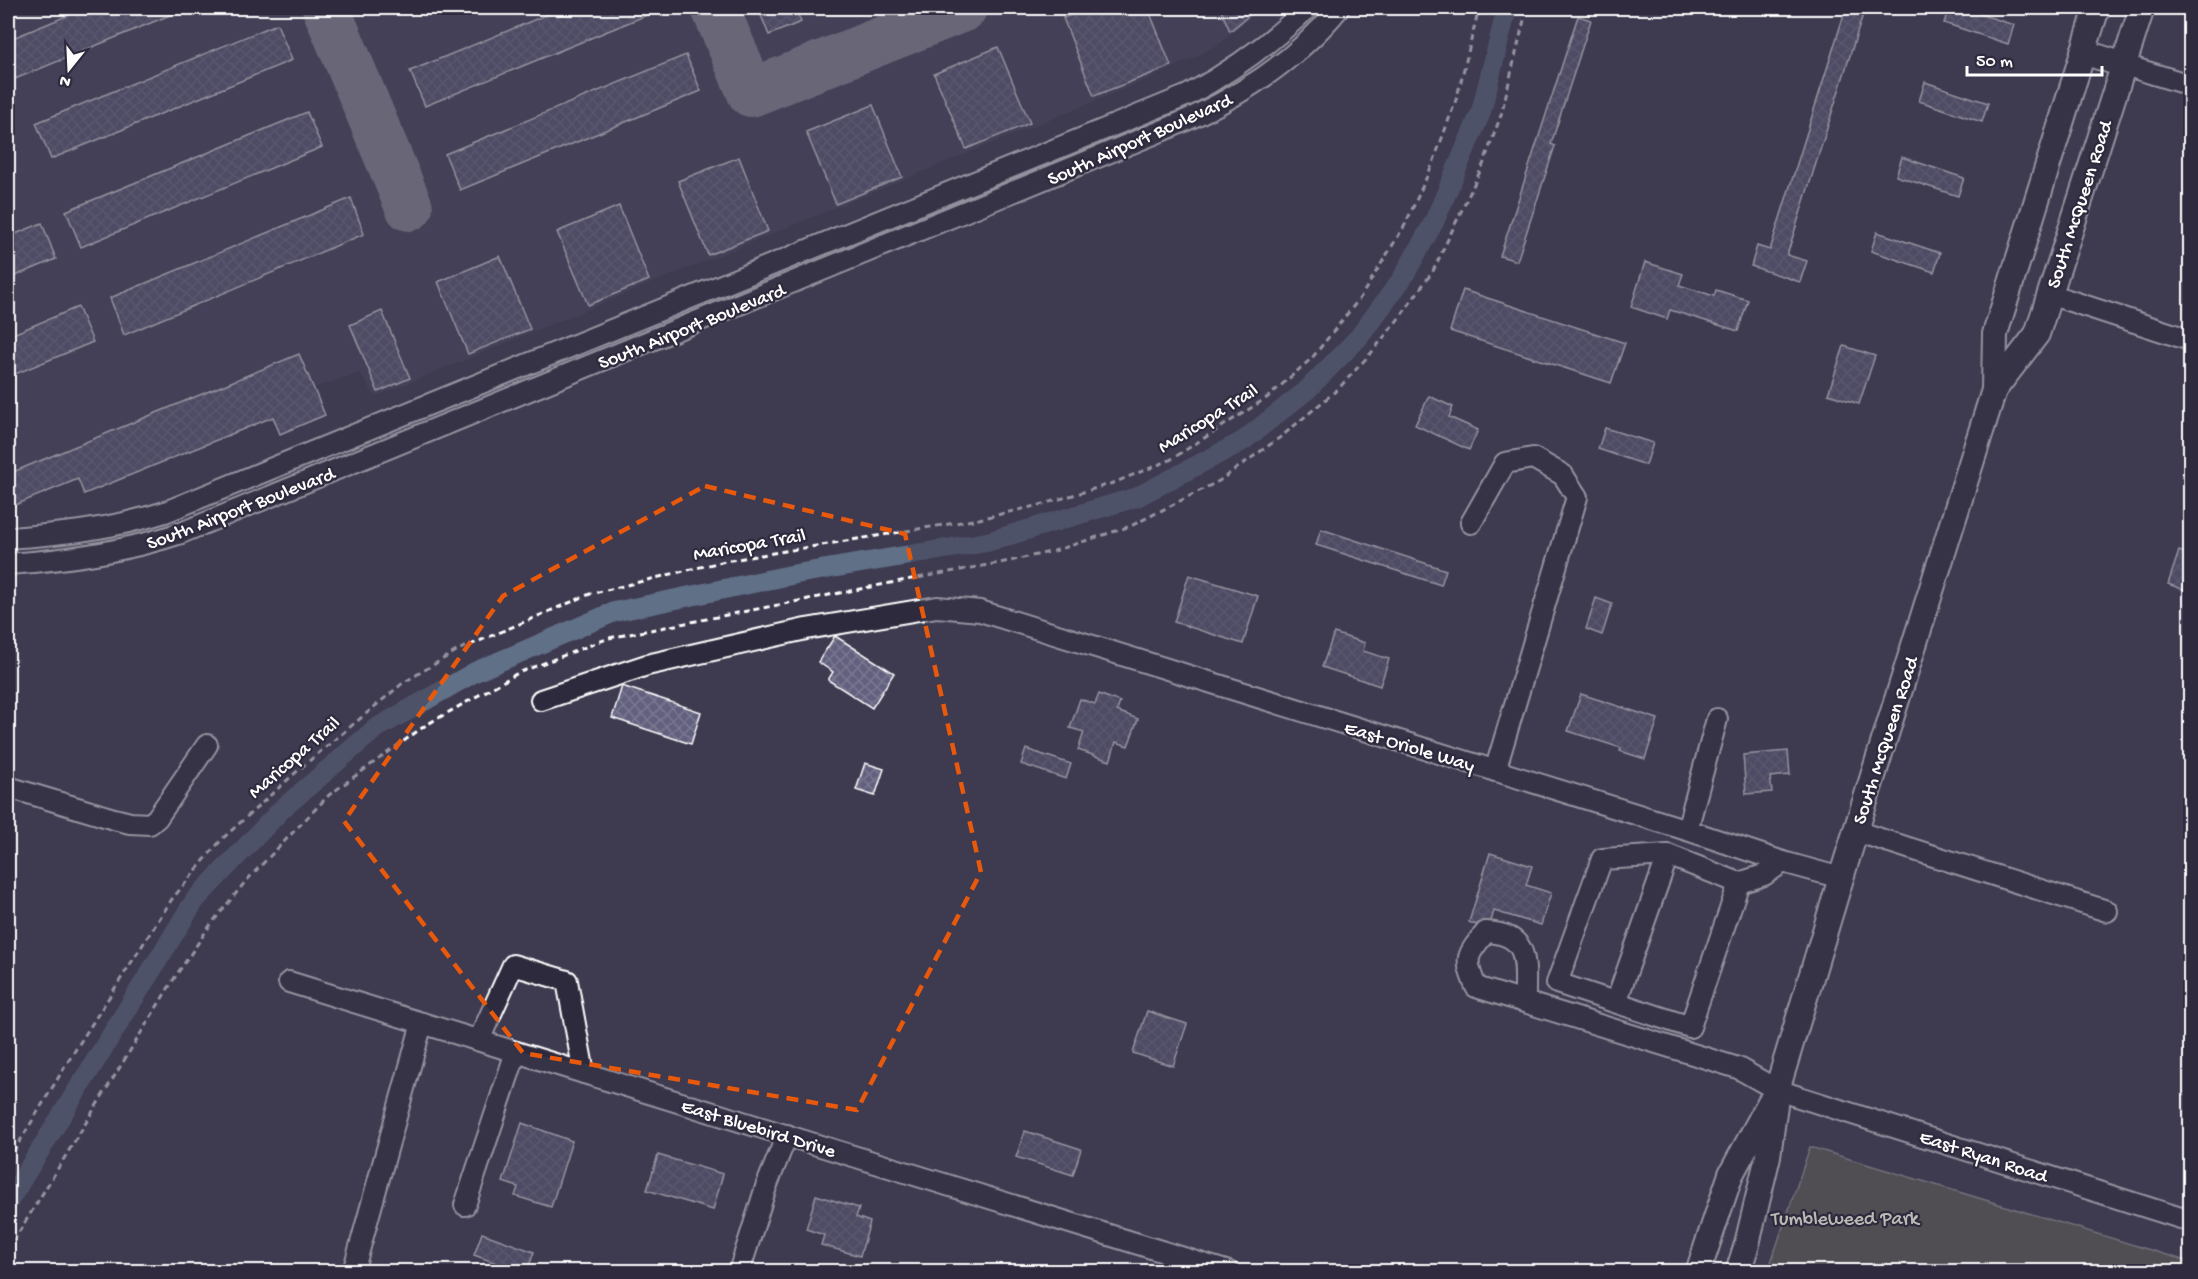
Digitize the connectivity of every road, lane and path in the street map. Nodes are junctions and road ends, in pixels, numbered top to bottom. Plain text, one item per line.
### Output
1 (1307, 8) edge
2 (1339, 8) edge
3 (1479, 8) edge
4 (2097, 8) edge
5 (2142, 8) edge
6 (2083, 52) junction
7 (2124, 65) junction
8 (2190, 85) edge
9 (2049, 294) junction
10 (2190, 340) edge
11 (1994, 390) junction
12 (358, 434) junction
13 (367, 458) junction
14 (1471, 523) dead end
15 (8, 538) edge
16 (8, 564) edge
17 (541, 700) dead end
18 (1717, 719) dead end
19 (207, 745) dead end
20 (1495, 771) junction
21 (8, 787) edge
22 (1687, 830) junction
23 (1855, 831) junction
24 (1668, 855) junction
25 (1783, 862) junction
26 (1841, 878) junction
27 (1739, 883) junction
28 (2107, 911) dead end
29 (289, 982) dead end
30 (1525, 1002) dead end
31 (1616, 1002) junction
32 (422, 1023) junction
33 (479, 1040) junction
34 (516, 1052) junction
35 (584, 1073) junction
36 (1778, 1090) junction
37 (787, 1135) junction
38 (8, 1161) edge
39 (465, 1205) dead end
40 (2190, 1221) edge
41 (353, 1272) edge
42 (740, 1272) edge
43 (1229, 1272) edge
44 (1698, 1272) edge
45 (1738, 1272) edge

1 - 12 street, South Airport Boulevard
2 - 13 street, South Airport Boulevard
3 - 38 path, Maricopa Trail
4 - 6 main road, South McQueen Road
5 - 7 main road, South McQueen Road
6 - 7 main road
6 - 11 main road, South McQueen Road
7 - 8 street
7 - 9 main road, South McQueen Road
9 - 10 street
9 - 11 main road, South McQueen Road
11 - 23 main road, South McQueen Road
12 - 13 street
12 - 15 street, South Airport Boulevard
13 - 16 street, South Airport Boulevard
14 - 20 street
17 - 20 street, East Oriole Way
18 - 22 street
19 - 21 street
20 - 22 street, East Oriole Way
22 - 25 street, East Oriole Way
23 - 26 main road, South McQueen Road
23 - 28 street
24 - 27 street
24 - 31 street
24 - 31 street
25 - 26 street, East Oriole Way
25 - 27 street
26 - 36 main road, South McQueen Road
27 - 31 street
29 - 32 street, East Bluebird Drive
30 - 36 street, East Ryan Road
32 - 33 street, East Bluebird Drive
32 - 41 street
33 - 34 street, East Bluebird Drive
33 - 35 street
34 - 35 street, East Bluebird Drive
34 - 39 street
35 - 37 street, East Bluebird Drive
36 - 40 street, East Ryan Road
36 - 44 main road, South McQueen Road
36 - 45 main road, South McQueen Road
37 - 42 street
37 - 43 street, East Bluebird Drive

